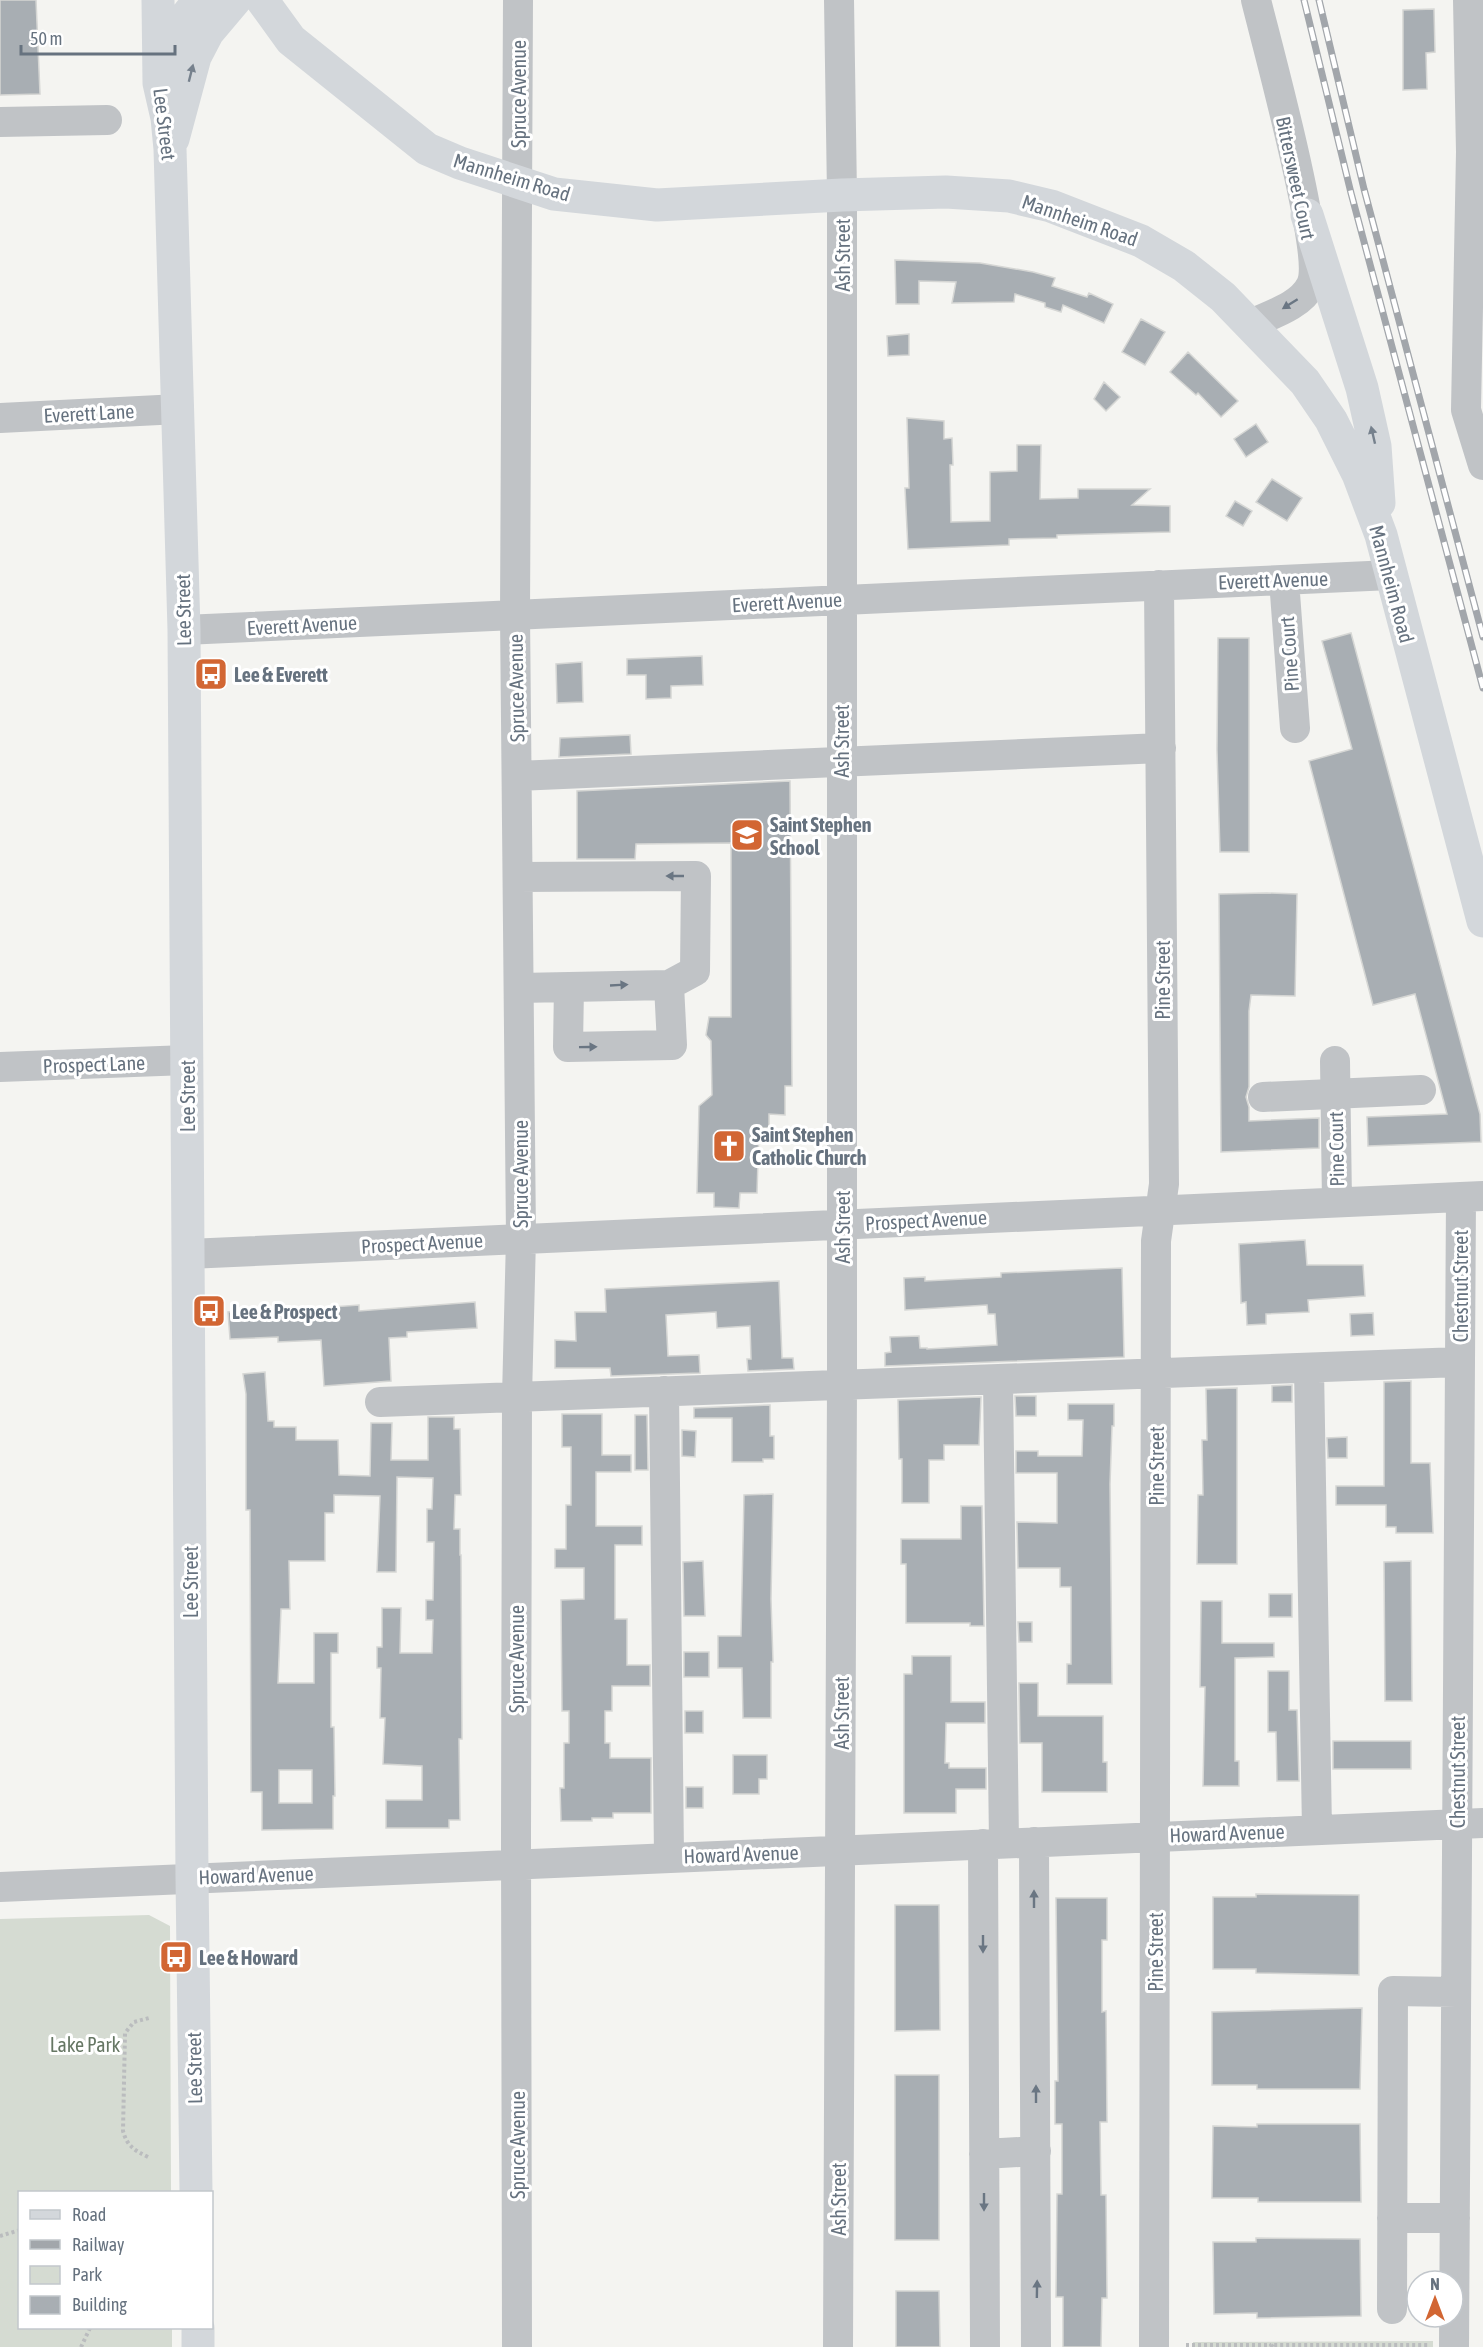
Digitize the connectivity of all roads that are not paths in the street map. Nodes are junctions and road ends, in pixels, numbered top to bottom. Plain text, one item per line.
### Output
1 (158, 0) edge
2 (200, 0) edge
3 (235, 0) edge
4 (262, 0) edge
5 (518, 0) edge
6 (839, 0) edge
7 (1256, 0) edge
8 (1468, 0) edge
9 (159, 82) junction
10 (107, 120) dead end
11 (0, 122) edge
12 (170, 149) junction
13 (518, 183) junction
14 (842, 195) junction
15 (1307, 215) junction
16 (1251, 324) junction
17 (179, 409) junction
18 (0, 418) edge
19 (1483, 465) edge
20 (1381, 535) junction
21 (1391, 575) junction
22 (1284, 580) junction
23 (1159, 585) junction
24 (840, 600) junction
25 (515, 615) junction
26 (184, 630) junction
27 (1295, 728) dead end
28 (1161, 748) junction
29 (841, 763) junction
30 (517, 776) junction
31 (518, 877) junction
32 (1483, 921) edge
33 (669, 985) junction
34 (568, 987) junction
35 (519, 988) junction
36 (187, 1060) junction
37 (1335, 1061) dead end
38 (0, 1067) edge
39 (1421, 1090) dead end
40 (1335, 1095) junction
41 (1263, 1097) dead end
42 (1472, 1196) edge
43 (1337, 1202) junction
44 (1160, 1209) junction
45 (842, 1224) junction
46 (521, 1238) junction
47 (188, 1254) junction
48 (1460, 1362) junction
49 (1309, 1368) junction
50 (1156, 1373) junction
51 (998, 1379) junction
52 (842, 1385) junction
53 (664, 1391) junction
54 (1471, 1396) edge
55 (517, 1397) junction
56 (380, 1402) dead end
57 (1470, 1823) edge
58 (1317, 1830) junction
59 (1155, 1836) junction
60 (1034, 1842) junction
61 (993, 1843) junction
62 (840, 1850) junction
63 (669, 1857) junction
64 (516, 1864) junction
65 (192, 1878) junction
66 (0, 1887) edge
67 (1456, 1992) junction
68 (1036, 2151) junction
69 (984, 2154) junction
70 (196, 2191) edge
71 (1392, 2218) junction
72 (1455, 2218) junction
73 (1392, 2309) dead end
74 (198, 2329) edge
75 (1445, 2346) edge
76 (198, 2347) edge
77 (518, 2347) edge
78 (838, 2347) edge
79 (985, 2347) edge
80 (1036, 2347) edge
81 (1154, 2347) edge

1 - 9 main road, Lee Street
2 - 9 main road
12 -> 3 main road
4 - 13 main road, Mannheim Road
5 - 13 street, Spruce Avenue
6 - 14 street, Ash Street
7 - 15 street, Bittersweet Court
8 - 19 street
9 - 12 main road, Lee Street
10 - 11 street
12 - 17 main road, Lee Street
13 - 14 main road, Mannheim Road
13 - 25 street, Spruce Avenue
14 - 16 main road, Mannheim Road
14 - 24 street, Ash Street
15 -> 16 street, Bittersweet Court
20 -> 15 main road
16 - 20 main road, Mannheim Road
17 - 18 street, Everett Lane
17 - 26 main road, Lee Street
20 - 21 main road, Mannheim Road
21 - 22 street, Everett Avenue
21 - 32 main road, Mannheim Road
22 - 23 street, Everett Avenue
22 - 27 street, Pine Court
23 - 24 street, Everett Avenue
23 - 28 street, Pine Street
24 - 25 street, Everett Avenue
24 - 29 street, Ash Street
25 - 26 street, Everett Avenue
25 - 30 street, Spruce Avenue
26 - 36 main road, Lee Street
28 - 29 street
28 - 44 street, Pine Street
29 - 30 street
29 - 45 street, Ash Street
30 - 31 street, Spruce Avenue
33 -> 31 street
31 - 35 street, Spruce Avenue
34 -> 33 street
34 -> 33 street
34 - 35 street
35 - 46 street, Spruce Avenue
36 - 38 street, Prospect Lane
36 - 47 main road, Lee Street
37 - 40 street, Pine Court
39 - 40 street
40 - 41 street
40 - 43 street, Pine Court
42 - 43 street, Prospect Avenue
42 - 48 street, Chestnut Street
43 - 44 street, Prospect Avenue
44 - 45 street, Prospect Avenue
44 - 50 street, Pine Street
45 - 46 street, Prospect Avenue
45 - 52 street, Ash Street
46 - 47 street, Prospect Avenue
46 - 55 street, Spruce Avenue
47 - 65 main road, Lee Street
48 - 49 street
48 - 54 street, Chestnut Street
49 - 50 street
49 - 58 street
50 - 51 street
50 - 59 street, Pine Street
51 - 52 street
51 - 61 street
52 - 53 street
52 - 62 street, Ash Street
53 - 55 street
53 - 63 street
54 - 57 street, Chestnut Street
55 - 56 street
55 - 64 street, Spruce Avenue
57 - 58 street, Howard Avenue
57 - 67 street, Chestnut Street
58 - 59 street, Howard Avenue
59 - 60 street, Howard Avenue
59 - 81 street, Pine Street
60 - 61 street, Howard Avenue
68 -> 60 street
61 - 62 street, Howard Avenue
61 -> 69 street
62 - 63 street, Howard Avenue
62 - 78 street, Ash Street
63 - 64 street, Howard Avenue
64 - 65 street, Howard Avenue
64 - 77 street, Spruce Avenue
65 - 66 street, Howard Avenue
65 - 70 main road, Lee Street
67 - 71 street
67 - 72 street, Chestnut Street
68 - 69 street
80 -> 68 street
69 -> 79 street
71 - 72 street
71 - 73 street
72 - 75 street, Chestnut Street
74 - 76 main road

